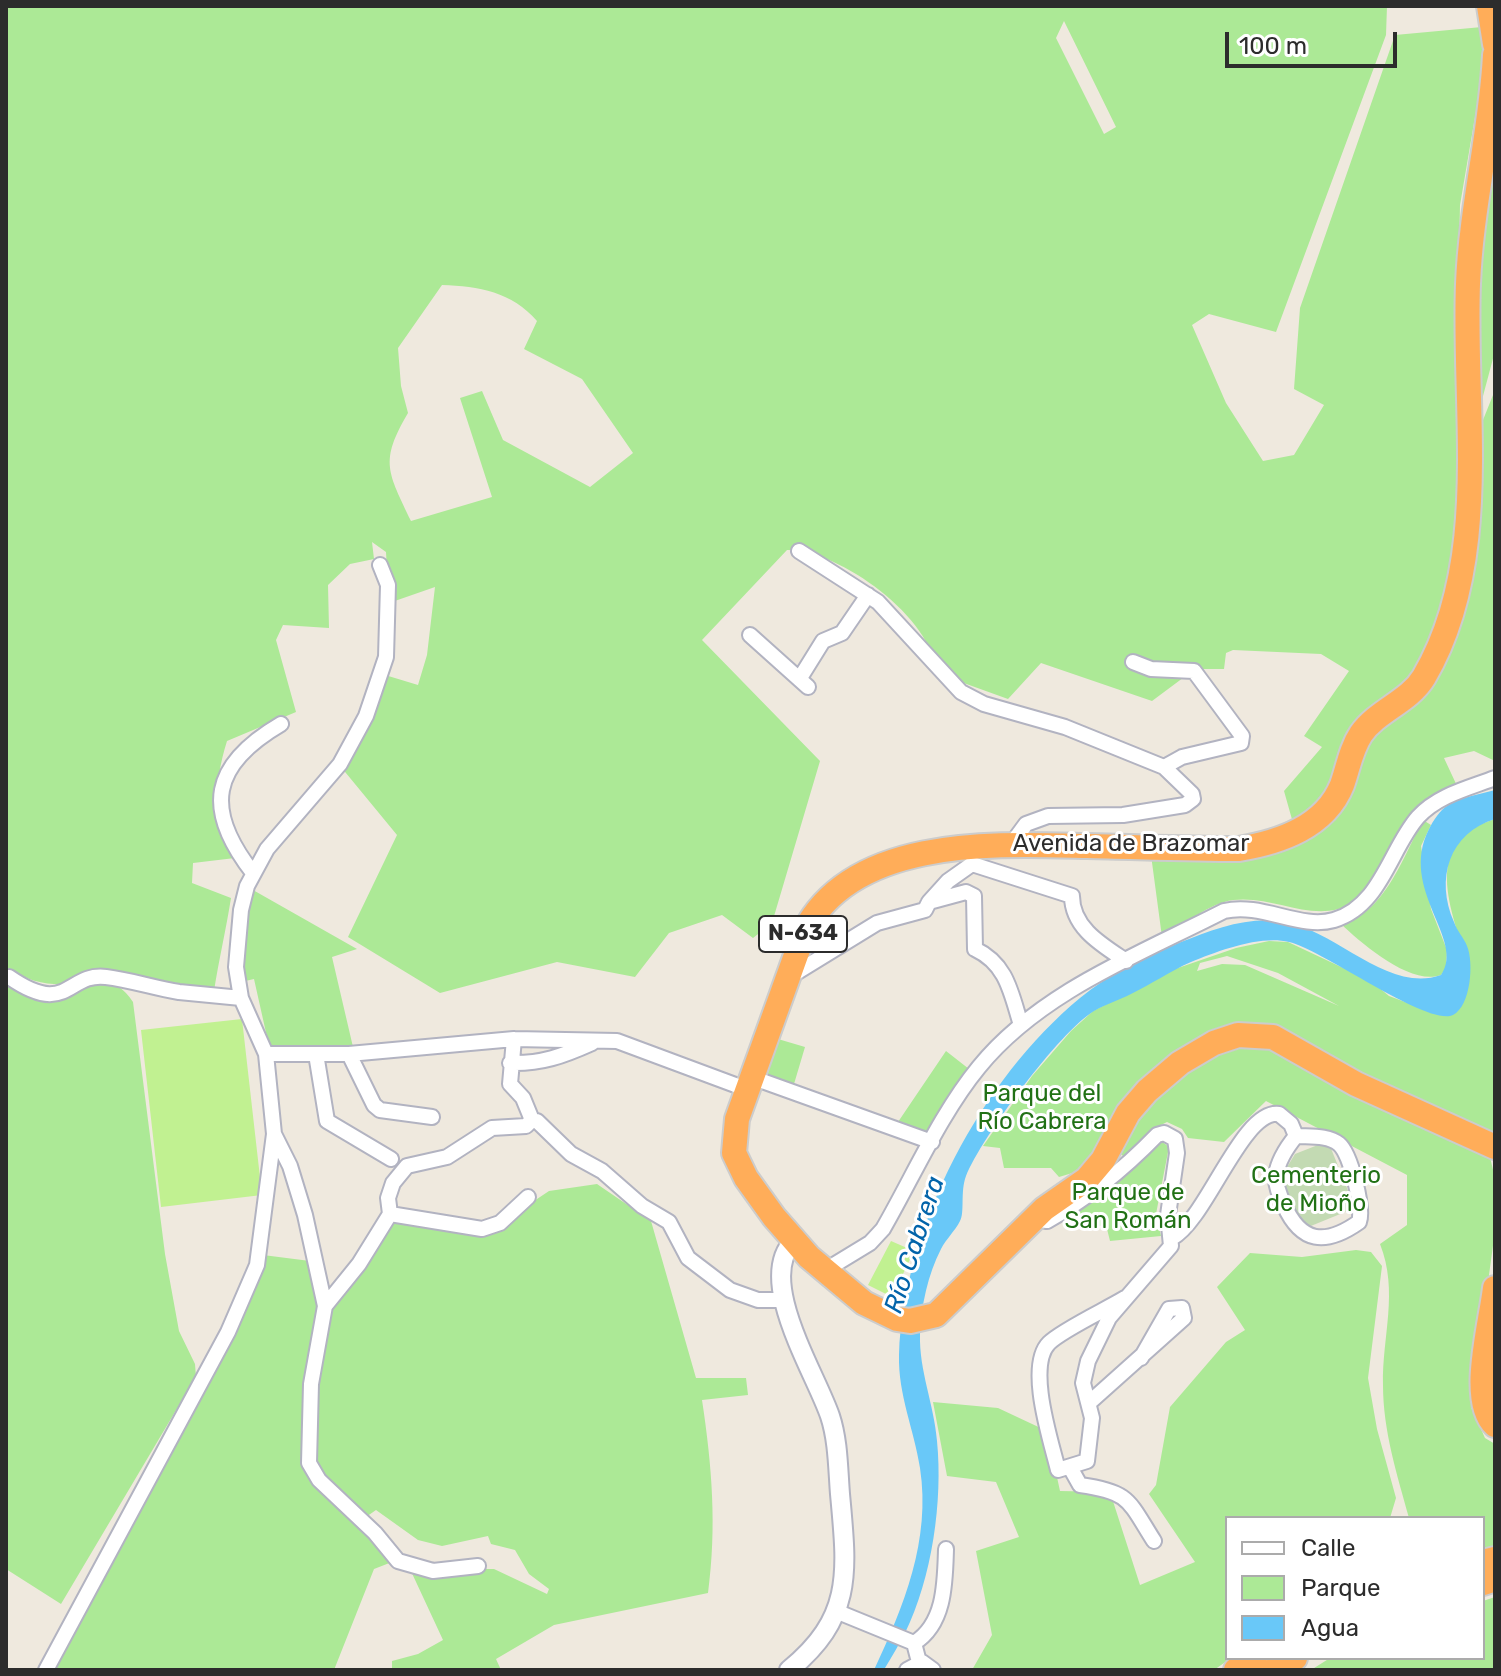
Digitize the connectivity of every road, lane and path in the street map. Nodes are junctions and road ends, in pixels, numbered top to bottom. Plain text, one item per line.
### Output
1 (1489, 6) edge
2 (1495, 44) edge
3 (1495, 55) edge
4 (799, 551) dead end
5 (380, 565) dead end
6 (868, 595) junction
7 (750, 635) dead end
8 (1133, 662) dead end
9 (281, 724) dead end
10 (1164, 767) junction
11 (1495, 778) edge
12 (1012, 843) junction
13 (253, 873) junction
14 (929, 902) junction
15 (1126, 961) junction
16 (789, 973) junction
17 (9, 977) dead end
18 (241, 998) junction
19 (1021, 1025) junction
20 (514, 1039) junction
21 (596, 1042) junction
22 (266, 1054) junction
23 (316, 1054) junction
24 (349, 1054) junction
25 (510, 1063) junction
26 (748, 1083) junction
27 (432, 1117) dead end
28 (532, 1120) junction
29 (274, 1134) junction
30 (1296, 1136) junction
31 (932, 1142) junction
32 (1495, 1147) edge
33 (391, 1159) dead end
34 (528, 1197) dead end
35 (390, 1214) junction
36 (1035, 1219) junction
37 (1172, 1238) junction
38 (802, 1257) junction
39 (782, 1281) junction
40 (1495, 1288) edge
41 (1125, 1298) junction
42 (782, 1300) junction
43 (325, 1306) junction
44 (1141, 1358) dead end
45 (1090, 1402) junction
46 (1495, 1425) edge
47 (1071, 1469) junction
48 (1154, 1541) dead end
49 (946, 1549) dead end
50 (478, 1566) dead end
51 (838, 1612) junction
52 (917, 1656) edge
53 (1292, 1660) edge
54 (46, 1670) edge
55 (789, 1670) edge
56 (1274, 1670) edge

1 - 2 highway
3 - 12 highway, Avenida de Brazomar / N-634
4 - 6 street
5 - 13 street
6 - 7 street
6 - 10 street
8 - 10 street
9 - 13 street
10 - 12 street
11 - 15 street
12 - 16 highway, Avenida de Brazomar / N-634
13 - 18 street
14 - 15 street
14 - 16 street
14 - 19 street
15 - 19 street
16 - 26 highway, Avenida de Brazomar / N-634
17 - 18 street
18 - 22 street
19 - 31 street
20 - 21 street
20 - 24 street
20 - 25 street
21 - 25 street
21 - 26 street
22 - 23 street
22 - 29 street
23 - 24 street
23 - 33 street
24 - 27 street
25 - 28 street
26 - 31 street
26 - 38 highway, Avenida de Brazomar / N-634
28 - 35 street
28 - 42 street
29 - 43 street
29 - 54 street
30 - 30 street
30 - 37 street
31 - 38 street
32 - 36 highway, N-634
34 - 35 street
35 - 43 street
36 - 37 street
36 - 38 highway, Avenida de Brazomar / N-634
37 - 41 street
38 - 39 street
38 - 39 street
39 - 42 street
40 - 46 highway
41 - 45 street
41 - 47 street
42 - 51 street
43 - 50 street
44 - 45 street
45 - 47 street
47 - 48 street
49 - 52 street
51 - 52 street
51 - 55 street
53 - 56 highway

